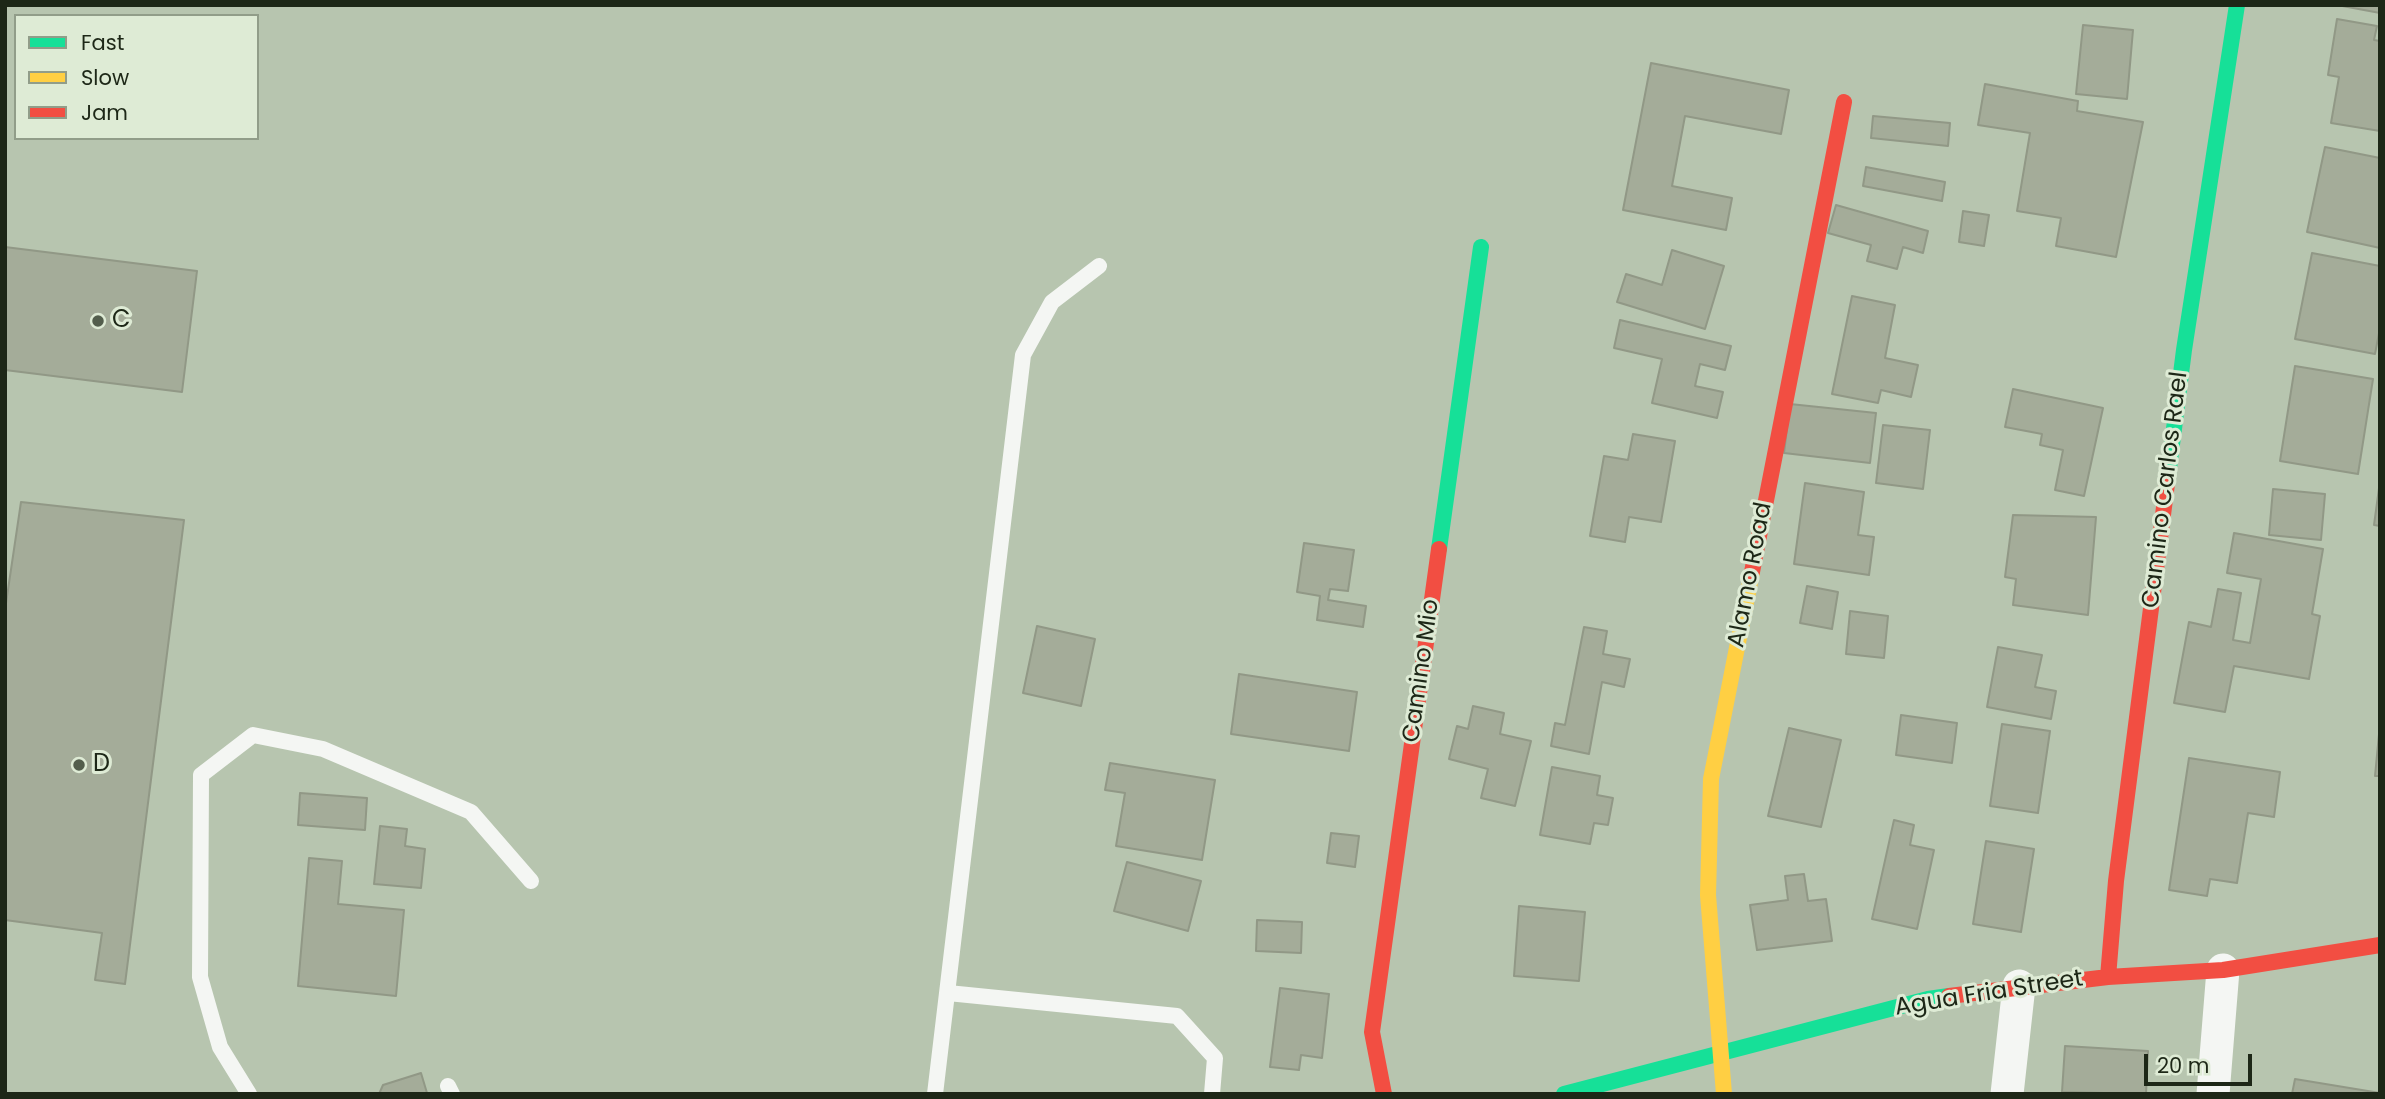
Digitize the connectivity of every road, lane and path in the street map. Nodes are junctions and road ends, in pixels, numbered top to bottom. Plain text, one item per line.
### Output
1 (2236, 5) edge
2 (1844, 102) dead end
3 (1481, 247) dead end
4 (1099, 266) dead end
5 (531, 881) dead end
6 (2380, 945) edge
7 (2223, 970) junction
8 (2108, 977) junction
9 (2019, 986) junction
10 (948, 993) junction
11 (1722, 1052) junction
12 (249, 1094) edge
13 (934, 1094) edge
14 (1212, 1094) edge
15 (1384, 1094) edge
16 (1564, 1094) edge
17 (1724, 1094) edge
18 (2007, 1094) edge
19 (2213, 1094) edge

1 - 8 street, Camino Carlos Rael
2 - 11 street, Alamo Road
3 - 15 street, Camino Mio
4 - 10 lane
5 - 12 lane
6 - 7 street, Agua Fria Street
7 - 8 street, Agua Fria Street
7 - 19 street
8 - 9 street, Agua Fria Street
9 - 11 street, Agua Fria Street
9 - 18 street
10 - 13 lane
10 - 14 lane
11 - 16 street, Agua Fria Street
11 - 17 street, Alamo Road

